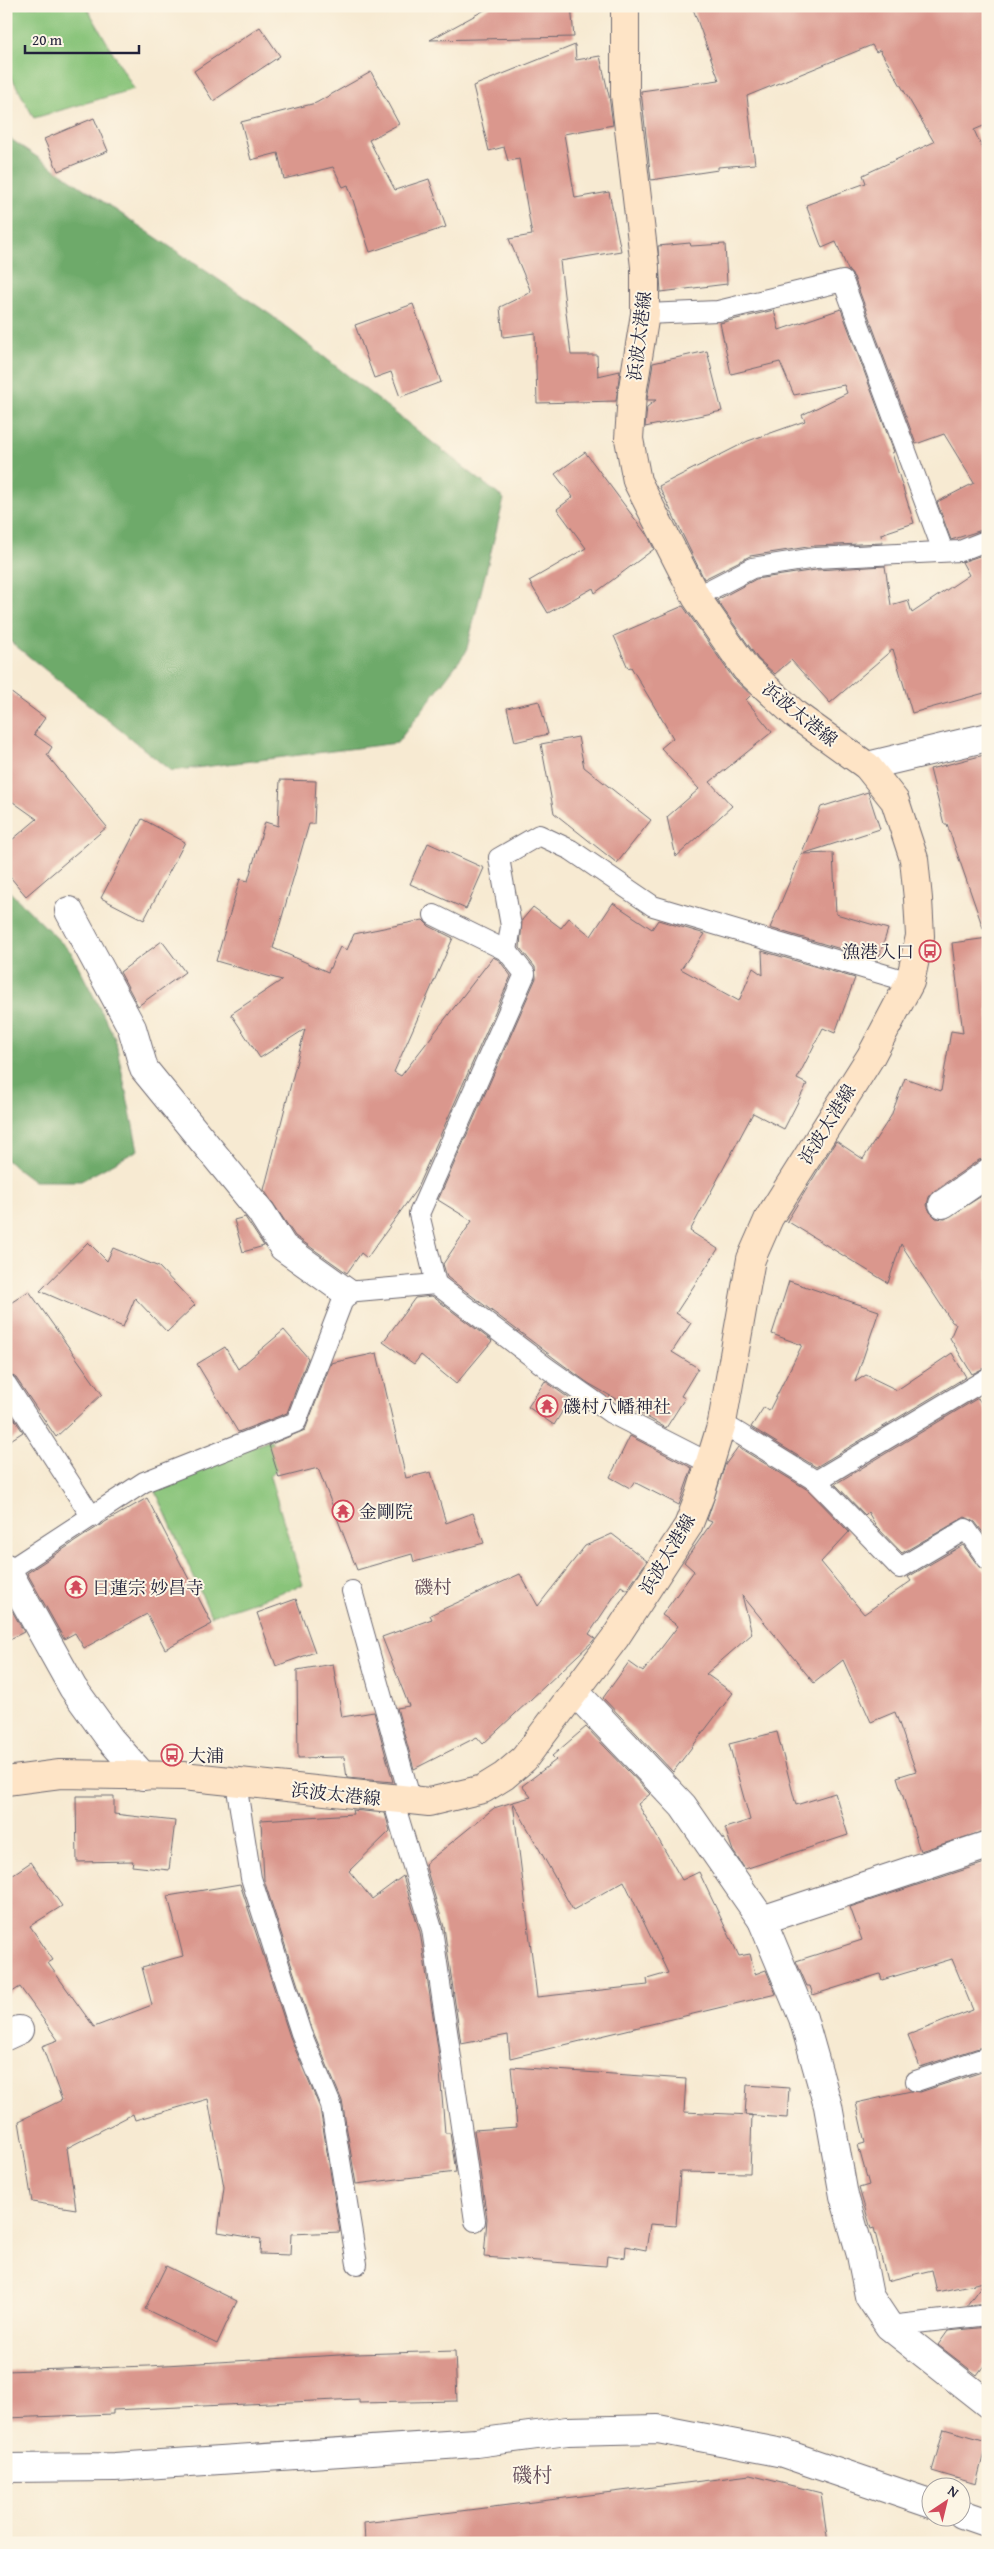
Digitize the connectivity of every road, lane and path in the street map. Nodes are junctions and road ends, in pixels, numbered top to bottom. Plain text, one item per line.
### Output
1 (625, 6) edge
2 (645, 314) junction
3 (988, 540) edge
4 (942, 551) junction
5 (696, 597) junction
6 (988, 737) edge
7 (867, 766) junction
8 (69, 911) dead end
9 (434, 915) dead end
10 (507, 951) junction
11 (910, 982) junction
12 (988, 1173) edge
13 (943, 1204) dead end
14 (436, 1284) junction
15 (346, 1292) junction
16 (988, 1378) edge
17 (6, 1384) edge
18 (722, 1423) junction
19 (710, 1464) junction
20 (816, 1481) junction
21 (92, 1517) junction
22 (988, 1560) edge
23 (7, 1570) edge
24 (352, 1591) dead end
25 (576, 1692) junction
26 (143, 1776) junction
27 (6, 1781) edge
28 (236, 1783) junction
29 (402, 1800) junction
30 (988, 1845) edge
31 (762, 1920) junction
32 (988, 2057) edge
33 (916, 2081) dead end
34 (475, 2221) dead end
35 (357, 2264) dead end
36 (988, 2315) edge
37 (889, 2326) junction
38 (988, 2404) edge
39 (6, 2468) edge
40 (922, 2501) edge
41 (972, 2518) edge
42 (988, 2524) edge

1 - 2 main road, 浜波太港線
2 - 4 lane
2 - 5 main road, 浜波太港線
3 - 4 lane
4 - 5 lane
5 - 7 main road, 浜波太港線
6 - 7 street
7 - 11 main road, 浜波太港線
8 - 15 street
9 - 10 lane
10 - 11 lane
10 - 14 lane
11 - 18 main road, 浜波太港線
12 - 13 street
14 - 15 lane
14 - 19 lane
15 - 21 lane
16 - 20 lane
17 - 21 lane
18 - 19 main road, 浜波太港線
18 - 20 lane
19 - 25 main road, 浜波太港線
20 - 22 lane
21 - 23 lane
23 - 26 street
24 - 29 lane
25 - 29 main road, 浜波太港線
25 - 31 street
26 - 27 main road, 浜波太港線
26 - 28 main road, 浜波太港線
28 - 29 main road, 浜波太港線
28 - 35 lane
29 - 34 lane
30 - 31 street
31 - 37 street
32 - 33 lane
36 - 37 lane
37 - 38 street
39 - 40 street
41 - 42 street

